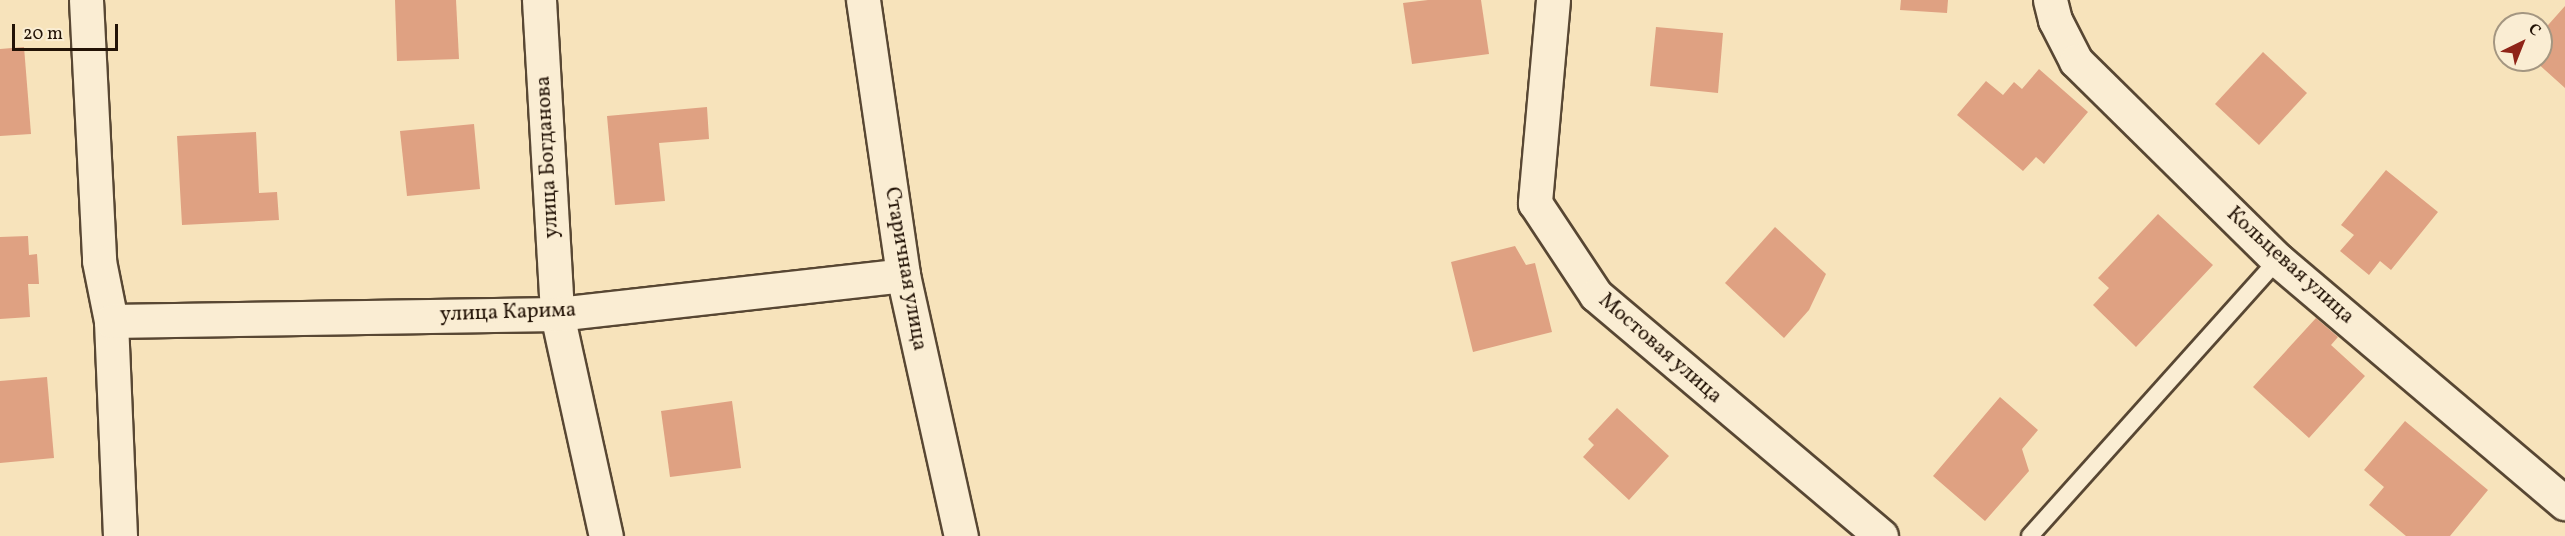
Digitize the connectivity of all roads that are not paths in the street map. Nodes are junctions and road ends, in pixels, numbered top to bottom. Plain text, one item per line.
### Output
1 (86, 0) edge
2 (539, 0) edge
3 (862, 0) edge
4 (1553, 0) edge
5 (2050, 0) edge
6 (2278, 260) junction
7 (903, 275) junction
8 (557, 314) junction
9 (111, 321) junction
10 (2565, 503) edge
11 (120, 536) edge
12 (606, 536) edge
13 (961, 536) edge
14 (1881, 536) edge
15 (2030, 536) edge

1 - 9 street
2 - 8 street, улица Богданова
3 - 7 street, Старичная улица
4 - 14 street, Мостовая улица
5 - 6 street, Кольцевая улица
6 - 10 street, Кольцевая улица
6 - 15 lane
7 - 8 street, улица Карима
7 - 13 street, Старичная улица
8 - 9 street, улица Карима
8 - 12 street, улица Богданова
9 - 11 street

